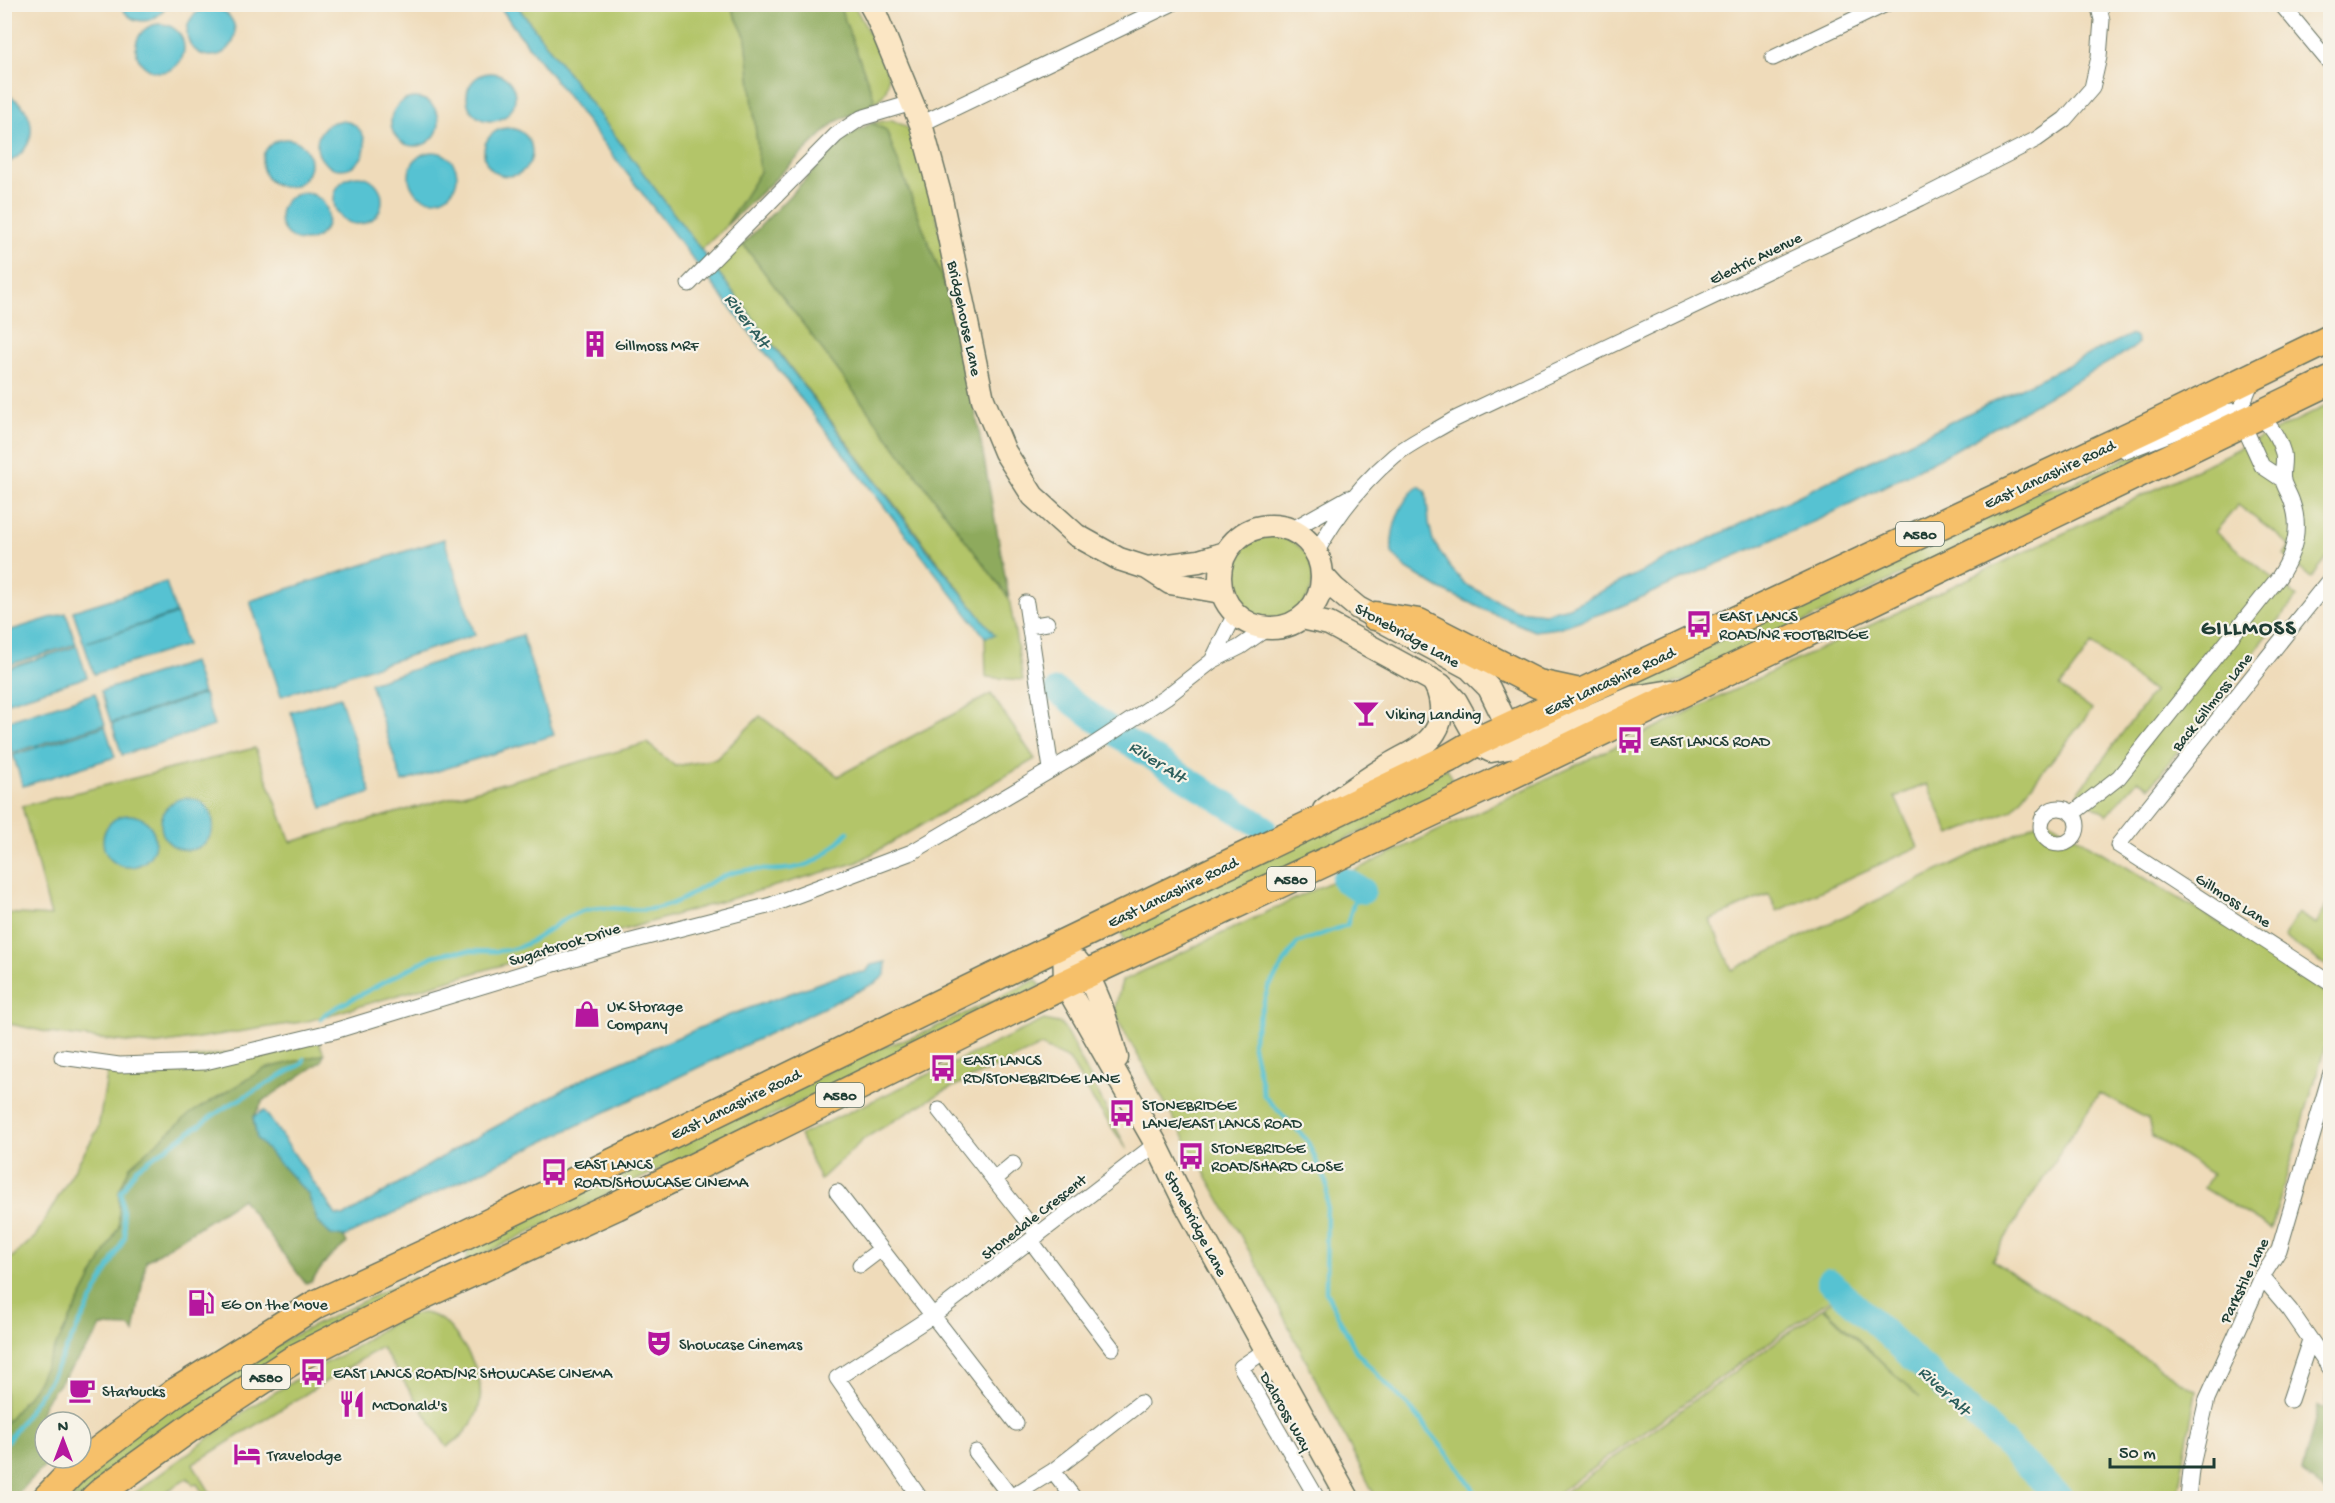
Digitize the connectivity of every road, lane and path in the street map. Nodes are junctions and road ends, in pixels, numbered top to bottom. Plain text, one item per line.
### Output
1 (870, 4) edge
2 (1172, 4) edge
3 (1886, 4) edge
4 (2098, 4) edge
5 (2281, 4) edge
6 (1773, 58) dead end
7 (2331, 63) edge
8 (912, 103) junction
9 (921, 124) junction
10 (689, 284) dead end
11 (2331, 339) edge
12 (2256, 374) junction
13 (2331, 381) edge
14 (2248, 417) junction
15 (2283, 480) junction
16 (2030, 483) junction
17 (1355, 493) junction
18 (1291, 530) junction
19 (1225, 553) junction
20 (1316, 553) junction
21 (1147, 568) junction
22 (1322, 575) junction
23 (2331, 579) edge
24 (1221, 592) junction
25 (1026, 603) dead end
26 (1235, 615) junction
27 (1375, 616) junction
28 (1302, 618) junction
29 (1047, 623) dead end
30 (1029, 626) junction
31 (1266, 629) junction
32 (1212, 661) junction
33 (1428, 676) junction
34 (1689, 689) junction
35 (1580, 693) junction
36 (1509, 738) junction
37 (1478, 741) junction
38 (1051, 769) junction
39 (1494, 783) junction
40 (2072, 814) dead end
41 (1303, 827) junction
42 (2118, 845) joint
43 (1064, 943) junction
44 (1076, 979) junction
45 (2331, 984) edge
46 (62, 1057) dead end
47 (2331, 1076) edge
48 (939, 1110) dead end
49 (2324, 1122) edge
50 (1156, 1144) junction
51 (1013, 1164) dead end
52 (994, 1180) junction
53 (837, 1192) dead end
54 (1034, 1238) junction
55 (881, 1249) junction
56 (860, 1265) dead end
57 (2262, 1277) junction
58 (932, 1316) junction
59 (2310, 1340) junction
60 (1112, 1348) dead end
61 (1266, 1350) junction
62 (2331, 1368) edge
63 (2290, 1401) dead end
64 (1140, 1403) dead end
65 (1016, 1423) dead end
66 (976, 1452) dead end
67 (1053, 1470) junction
68 (46, 1498) edge
69 (95, 1498) edge
70 (920, 1498) edge
71 (1074, 1498) edge
72 (1317, 1498) edge
73 (1348, 1498) edge
74 (2188, 1498) edge

1 - 8 street, Bridgehouse Lane
2 - 9 street
3 - 6 street
4 - 17 street, Electric Avenue
5 - 7 street
8 - 9 street, Bridgehouse Lane
8 - 10 street
9 - 21 street, Bridgehouse Lane
11 - 12 highway, East Lancashire Road / A580
12 - 14 street
12 - 16 highway, East Lancashire Road / A580
13 - 14 highway, A580
14 - 15 street
14 - 15 street
14 - 16 street
14 - 34 highway, A580
15 - 40 street
16 - 35 highway, East Lancashire Road / A580
17 - 18 street, Electric Avenue
17 - 20 street, Electric Avenue
18 - 19 street
18 - 20 street
19 - 21 street, Bridgehouse Lane
19 - 24 street
20 - 22 street
21 - 24 street, Bridgehouse Lane
22 - 27 street, Stonebridge Lane
22 - 28 street
23 - 42 street, Back Gillmoss Lane
24 - 26 street
25 - 30 street
26 - 31 street
26 - 32 street
27 - 35 highway
27 - 36 street, Stonebridge Lane
28 - 31 street
28 - 33 street, Stonebridge Lane
29 - 30 street
30 - 38 street
31 - 32 street
32 - 38 street, Sugarbrook Drive
33 - 37 street, Stonebridge Lane
33 - 41 street
34 - 36 street
34 - 39 highway, A580
35 - 36 highway, East Lancashire Road / A580
36 - 37 highway, East Lancashire Road / A580
36 - 39 street
37 - 41 highway, East Lancashire Road / A580
38 - 46 street, Sugarbrook Drive
39 - 44 highway, A580
41 - 43 highway, East Lancashire Road / A580
42 - 45 street, Gillmoss Lane
43 - 44 street, Stonebridge Lane
43 - 68 highway, East Lancashire Road / A580
44 - 50 street, Stonebridge Lane
44 - 69 highway, A580
47 - 49 street, Parkstile Lane
48 - 52 street
49 - 57 street, Parkstile Lane
50 - 54 street, Stonedale Crescent
50 - 61 street, Stonebridge Lane
51 - 52 street
52 - 54 street
53 - 55 street
54 - 58 street, Stonedale Crescent
54 - 60 street
55 - 56 street
55 - 58 street
57 - 59 street
57 - 74 street, Parkstile Lane
58 - 65 street
58 - 70 street, Stonedale Crescent
59 - 62 street
59 - 63 street
61 - 72 street, Dalcross Way
61 - 73 street, Stonebridge Lane
64 - 67 street
66 - 67 street
67 - 71 street

